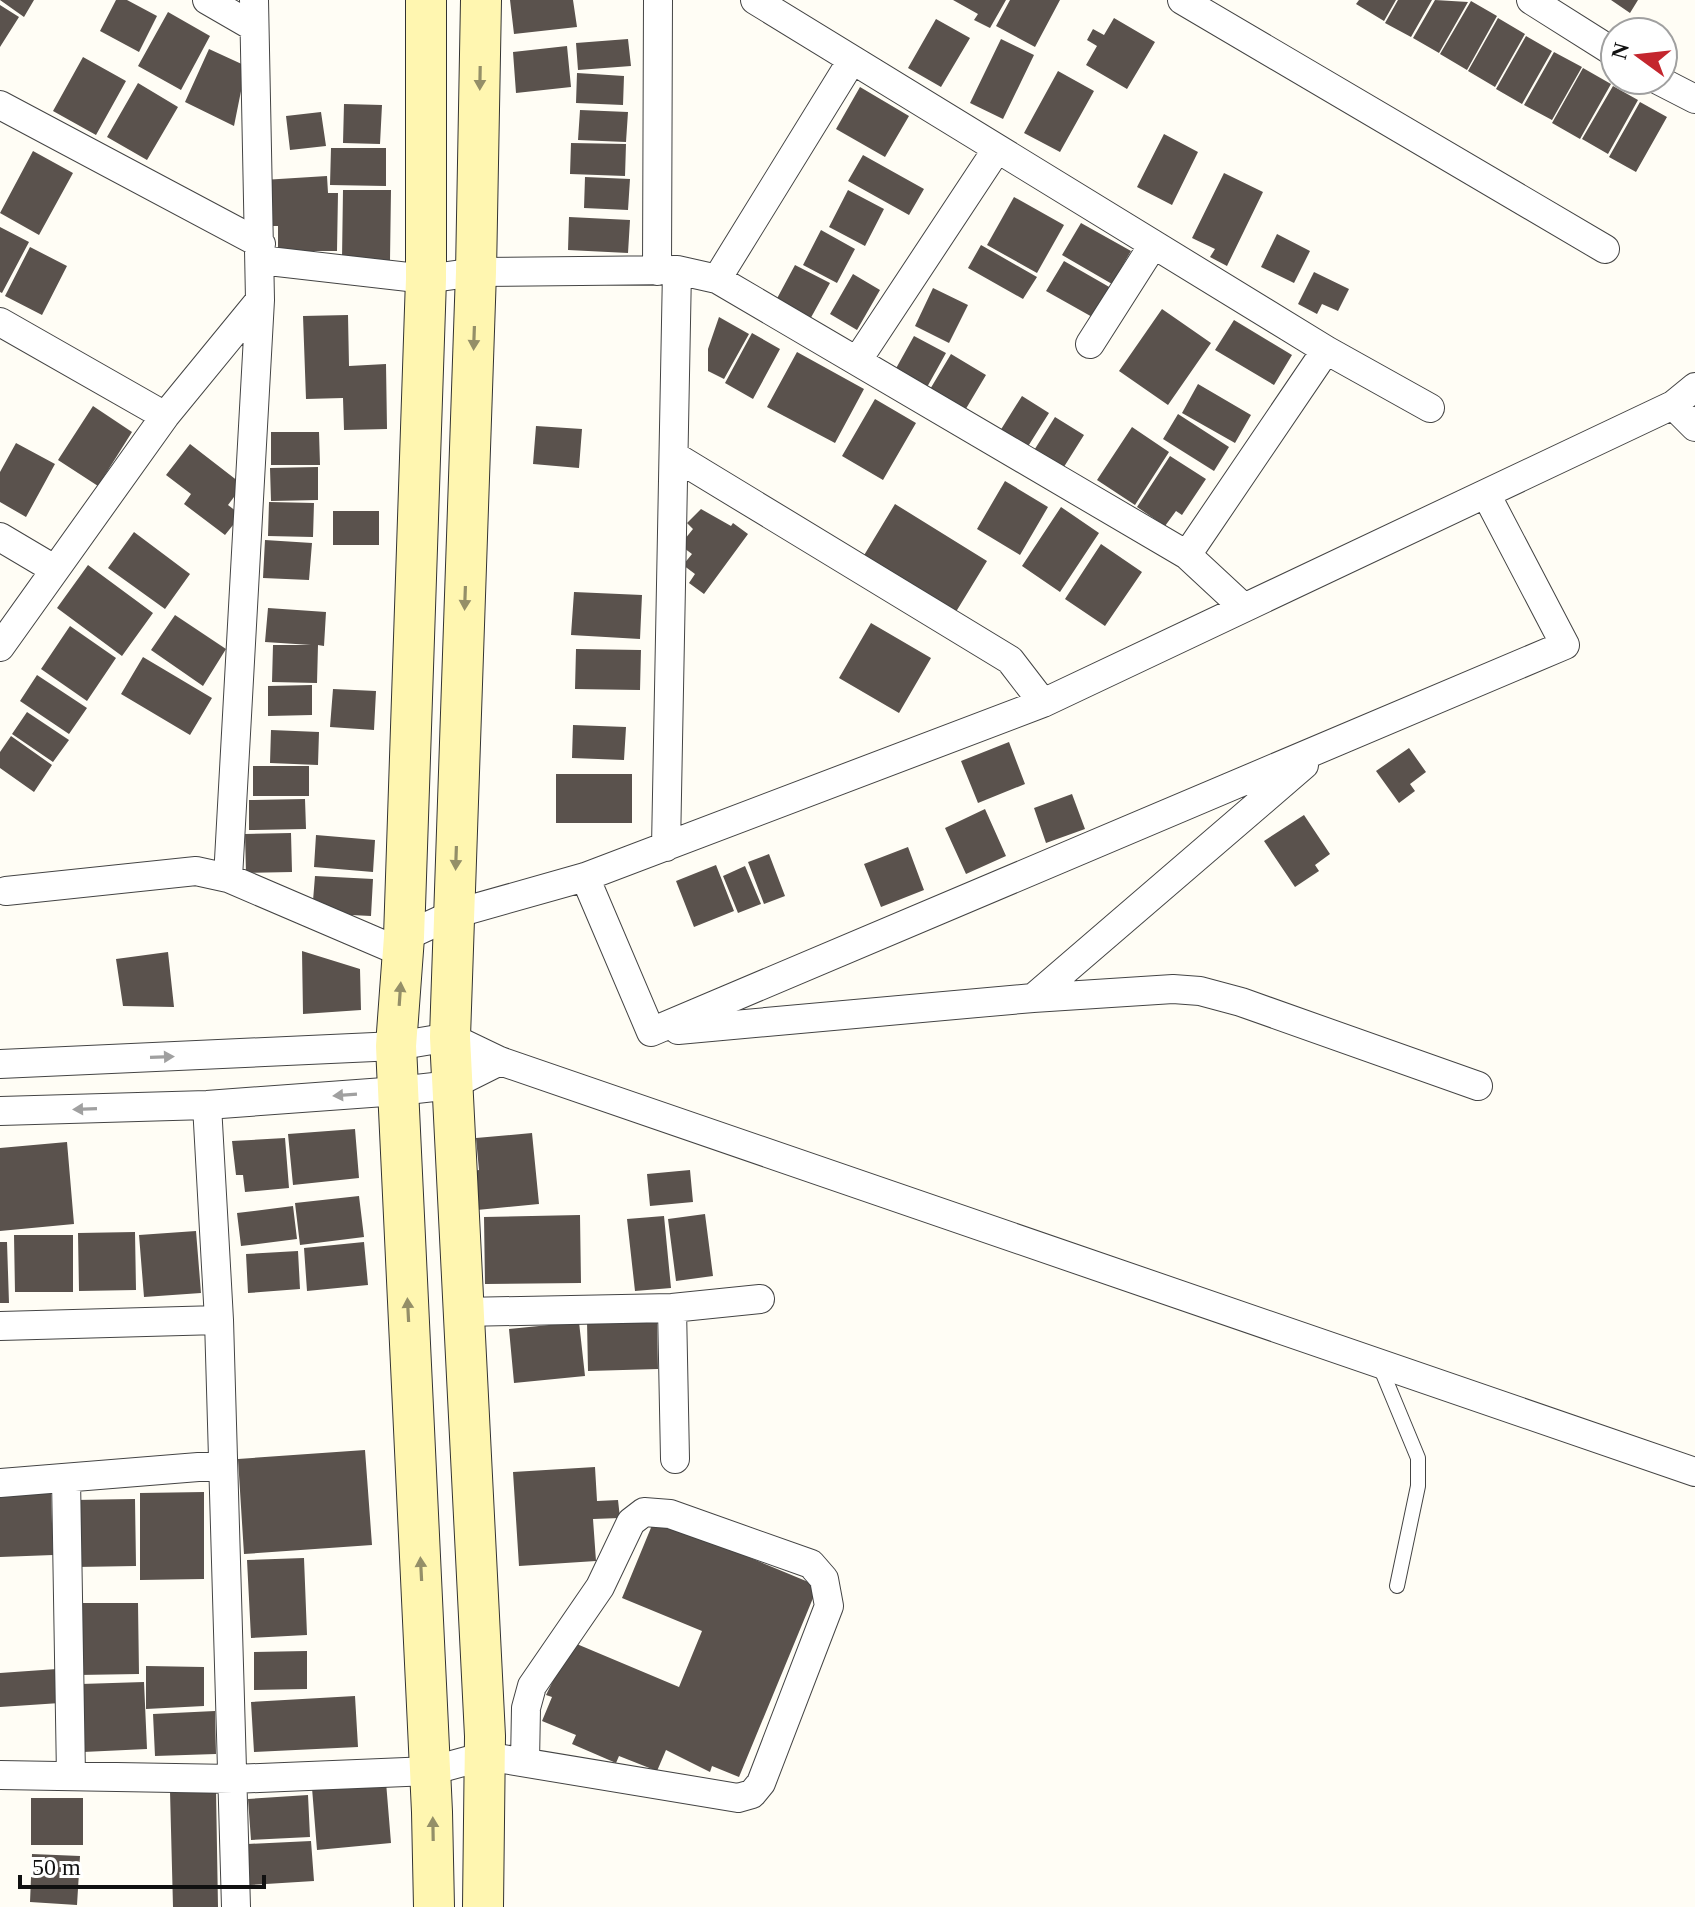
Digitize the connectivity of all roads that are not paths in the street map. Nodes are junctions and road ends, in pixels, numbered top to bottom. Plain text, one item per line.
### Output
1 (207, 0) edge
2 (426, 0) edge
3 (481, 0) edge
4 (658, 0) edge
5 (755, 0) edge
6 (1182, 0) edge
7 (1531, 0) edge
8 (253, 13) edge
9 (1599, 43) edge
10 (852, 60) junction
11 (0, 105) edge
12 (997, 149) junction
13 (1153, 245) junction
14 (1605, 249) dead end
15 (260, 252) junction
16 (667, 271) junction
17 (476, 272) junction
18 (426, 279) junction
19 (717, 279) junction
20 (260, 300) junction
21 (0, 322) edge
22 (1090, 344) dead end
23 (1326, 350) junction
24 (857, 361) junction
25 (1684, 396) edge
26 (1430, 408) dead end
27 (165, 416) junction
28 (1695, 427) edge
29 (676, 457) junction
30 (1487, 496) junction
31 (0, 537) edge
32 (1187, 555) junction
33 (54, 569) junction
34 (1243, 607) junction
35 (0, 647) edge
36 (1043, 703) junction
37 (1323, 749) junction
38 (666, 847) junction
39 (585, 877) junction
40 (228, 878) junction
41 (6, 891) dead end
42 (454, 914) junction
43 (403, 945) junction
44 (1033, 998) junction
45 (651, 1032) junction
46 (450, 1037) junction
47 (396, 1046) junction
48 (500, 1061) junction
49 (0, 1064) edge
50 (452, 1085) junction
51 (1478, 1086) dead end
52 (398, 1091) junction
53 (207, 1105) junction
54 (0, 1111) edge
55 (760, 1299) dead end
56 (672, 1308) junction
57 (463, 1312) junction
58 (219, 1320) junction
59 (0, 1326) edge
60 (1378, 1362) junction
61 (675, 1459) dead end
62 (223, 1465) junction
63 (1695, 1472) edge
64 (66, 1478) junction
65 (0, 1483) edge
66 (1397, 1586) dead end
67 (485, 1756) junction
68 (525, 1762) junction
69 (430, 1771) junction
70 (0, 1775) edge
71 (71, 1776) junction
72 (233, 1779) junction
73 (236, 1907) edge
74 (434, 1907) edge
75 (483, 1907) edge

1 - 8 street
2 - 18 street
3 -> 17 street
4 - 16 street
5 - 10 street
6 - 14 street
7 - 9 street
8 - 15 street
10 - 12 street
10 - 19 street
11 - 15 street
12 - 13 street
12 - 24 street
13 - 22 street
13 - 23 street
15 - 18 street
15 - 20 street
16 - 17 street
16 - 19 street
16 - 29 street
17 - 18 street
17 -> 42 street
18 - 43 street
19 - 24 street
20 - 27 street
20 - 40 street
21 - 27 street
23 - 26 street
23 - 32 street
24 - 32 street
25 - 28 street
25 - 30 street
27 - 33 street
29 - 36 street
29 - 38 street
30 - 34 street
30 - 37 street
31 - 33 street
32 - 34 street
33 - 35 street
34 - 36 street
36 - 38 street
37 - 44 street
37 - 45 street
38 - 39 street
39 - 42 street
39 - 45 street
40 - 41 street
40 - 43 street
42 - 43 street
42 - 46 street
47 -> 43 street
44 - 45 street
44 - 51 street
46 - 47 street
46 - 48 street
46 - 50 street
49 -> 47 street
47 - 52 street
48 - 50 street
48 - 60 street
50 - 52 street
50 - 57 street
52 -> 53 street
69 -> 52 street
53 -> 54 street
53 - 58 street
55 - 56 street
56 - 57 street
56 - 61 street
57 - 67 street
58 - 59 street
58 - 62 street
60 - 63 street
60 - 66 lane
62 - 64 street
62 - 72 street
64 - 65 street
64 - 71 street
67 - 68 street
67 - 69 street
67 - 75 street
68 - 68 street
69 - 72 street
74 -> 69 street
70 - 71 street
71 - 72 street
72 - 73 street

